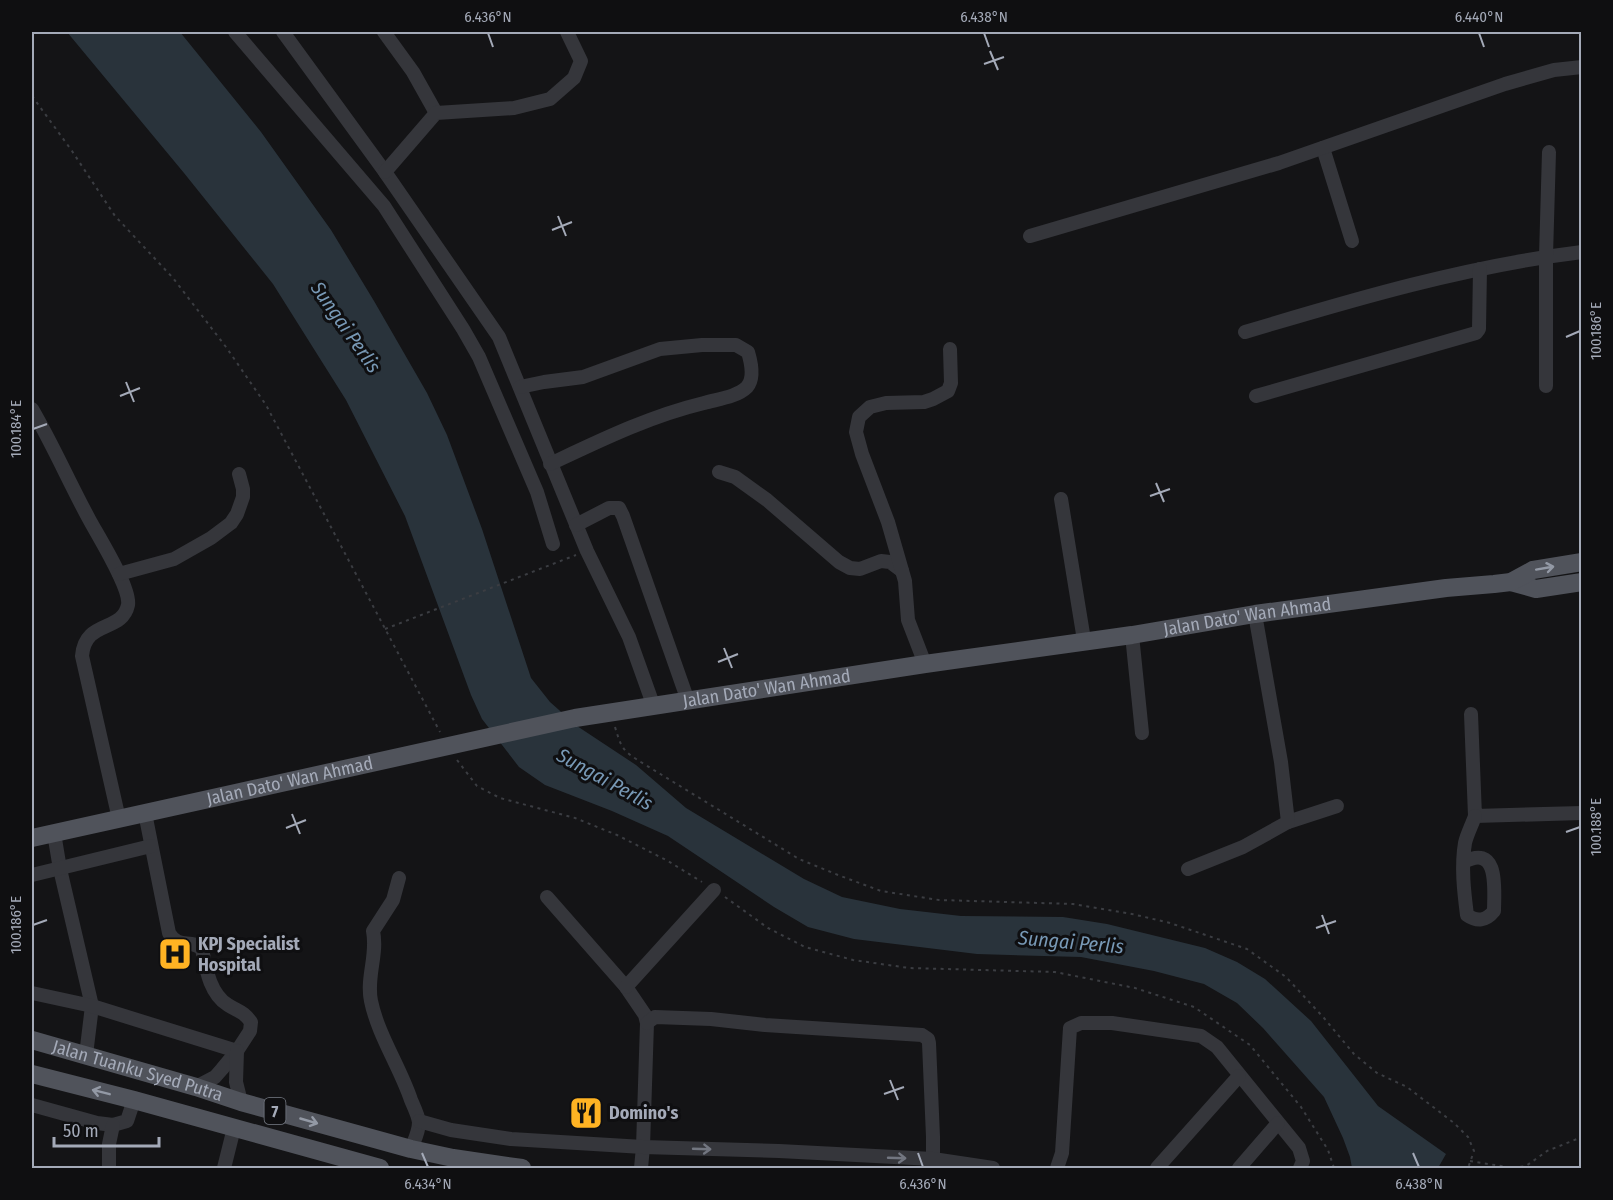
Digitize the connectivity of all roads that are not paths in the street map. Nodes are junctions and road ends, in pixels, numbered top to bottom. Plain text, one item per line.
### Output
1 (235, 32) edge
2 (283, 32) edge
3 (384, 32) edge
4 (567, 32) edge
5 (1581, 67) edge
6 (433, 117) junction
7 (1323, 148) junction
8 (1549, 152) dead end
9 (385, 172) junction
10 (1030, 236) dead end
11 (1352, 241) dead end
12 (1581, 252) edge
13 (1546, 256) junction
14 (1480, 269) junction
15 (1245, 332) dead end
16 (950, 349) dead end
17 (520, 387) junction
18 (1546, 387) dead end
19 (1256, 396) dead end
20 (32, 409) edge
21 (550, 464) junction
22 (718, 472) dead end
23 (239, 474) dead end
24 (1061, 499) dead end
25 (576, 525) junction
26 (554, 544) dead end
27 (1581, 562) edge
28 (902, 571) junction
29 (119, 574) junction
30 (1510, 582) junction
31 (1581, 582) edge
32 (1255, 614) junction
33 (1132, 635) junction
34 (1084, 640) junction
35 (925, 664) junction
36 (688, 701) junction
37 (654, 707) junction
38 (1471, 714) dead end
39 (1142, 733) dead end
40 (1337, 806) dead end
41 (145, 813) junction
42 (1581, 813) edge
43 (1474, 816) junction
44 (119, 819) junction
45 (1288, 822) junction
46 (54, 833) junction
47 (32, 838) edge
48 (151, 846) junction
49 (1464, 862) dead end
50 (60, 869) junction
51 (1188, 869) dead end
52 (32, 875) edge
53 (399, 878) dead end
54 (714, 890) road end
55 (547, 897) dead end
56 (626, 987) junction
57 (32, 993) edge
58 (92, 1006) junction
59 (647, 1023) junction
60 (32, 1040) edge
61 (237, 1051) junction
62 (86, 1055) junction
63 (32, 1074) edge
64 (1239, 1076) junction
65 (196, 1087) junction
66 (134, 1100) junction
67 (241, 1102) junction
68 (32, 1105) edge
69 (419, 1121) junction
70 (1278, 1123) junction
71 (113, 1125) junction
72 (234, 1128) junction
73 (643, 1147) junction
74 (411, 1149) junction
75 (932, 1164) edge
76 (109, 1168) edge
77 (224, 1168) edge
78 (380, 1168) edge
79 (522, 1168) edge
80 (641, 1168) edge
81 (993, 1168) edge
82 (1057, 1168) edge
83 (1157, 1168) edge
84 (1239, 1168) edge
85 (1300, 1168) edge

1 - 26 street
2 - 9 street
3 - 6 street
4 - 6 street
5 - 7 street
6 - 9 street
7 - 10 street
7 - 11 street
8 - 13 street
9 - 17 street
12 - 13 street
13 - 14 street
13 - 18 street
14 - 15 street
14 - 19 street
16 - 28 street
17 - 21 street
17 - 21 street
20 - 29 street
21 - 25 street
22 - 28 street
23 - 29 street
24 - 34 street
25 - 36 street
25 - 37 street
30 -> 27 main road
28 - 35 street
29 - 44 street
30 - 31 main road
30 - 32 main road, Jalan Dato' Wan Ahmad
32 - 33 main road, Jalan Dato' Wan Ahmad
32 - 45 street
33 - 34 main road, Jalan Dato' Wan Ahmad
33 - 39 street
34 - 35 main road, Jalan Dato' Wan Ahmad
35 - 36 main road, Jalan Dato' Wan Ahmad
36 - 37 main road, Jalan Dato' Wan Ahmad
37 - 41 main road, Jalan Dato' Wan Ahmad
38 - 43 street
40 - 45 street
41 - 44 main road, Jalan Dato' Wan Ahmad
41 - 48 street
42 - 43 street
43 - 49 street
44 - 46 main road, Jalan Dato' Wan Ahmad
45 - 51 street
46 - 47 main road, Jalan Dato' Wan Ahmad
46 - 50 street
48 - 50 street
48 - 61 street
50 - 52 street
50 - 58 street
53 - 69 street
54 - 56 street
55 - 56 street
56 - 59 street
57 - 58 street
58 - 61 street
58 - 62 street
59 - 73 street
59 - 75 street
60 - 62 main road, Jalan Tuanku Syed Putra / 7
61 - 65 street
61 - 67 street
62 - 65 main road, Jalan Tuanku Syed Putra / 7
66 -> 63 main road, Jalan Tuanku Syed Putra / 7
64 - 70 street
64 - 82 street
64 - 83 street
65 - 67 main road, Jalan Tuanku Syed Putra / 7
66 - 71 street
66 - 72 main road, Jalan Tuanku Syed Putra / 7
67 -> 74 main road, Jalan Tuanku Syed Putra / 7
68 - 71 street
69 - 73 street
69 - 74 street
70 - 84 street
70 - 85 street
71 - 76 street
72 - 77 street
72 - 78 main road, Jalan Tuanku Syed Putra / 7
73 -> 75 street
73 - 80 street
74 - 79 main road, Jalan Tuanku Syed Putra / 7
75 - 81 street

